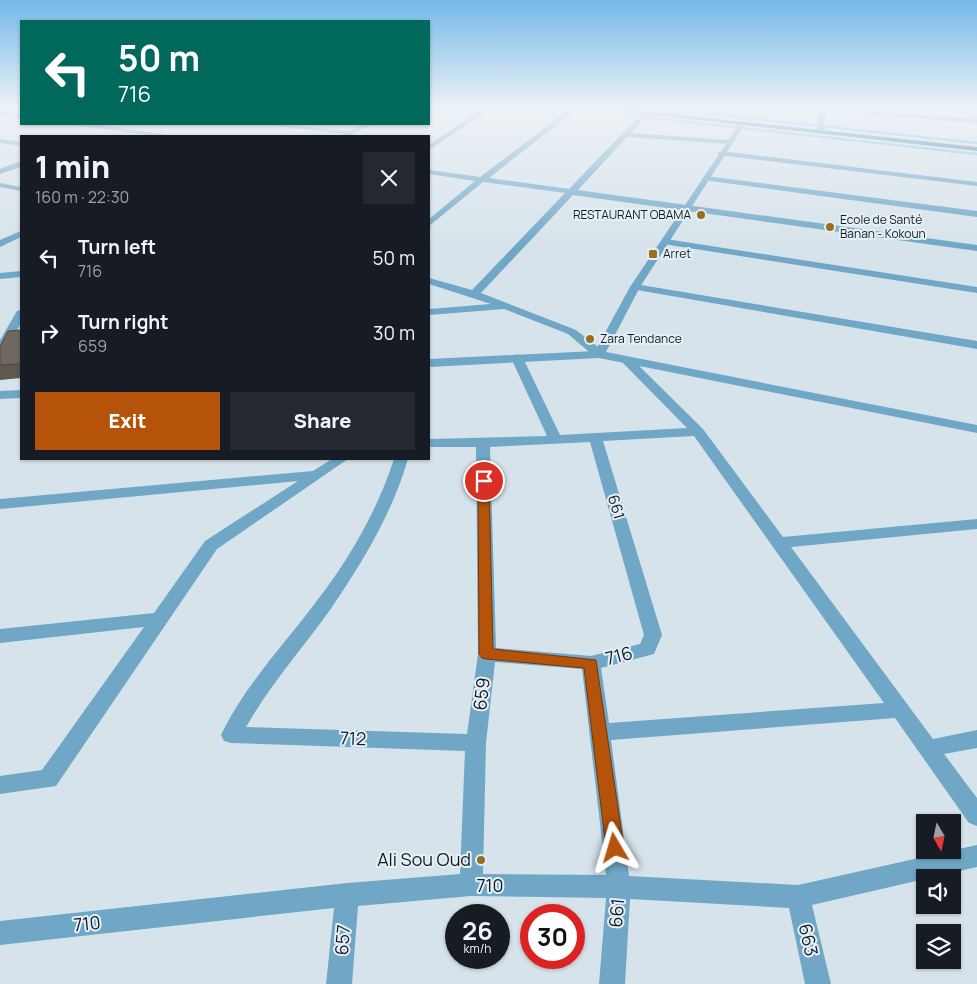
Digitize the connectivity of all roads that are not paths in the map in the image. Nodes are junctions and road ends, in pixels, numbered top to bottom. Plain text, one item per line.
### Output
1 (516, 154) edge
2 (608, 154) edge
3 (722, 154) joint
4 (20, 164) edge
5 (0, 172) edge
6 (430, 172) edge
7 (706, 178) junction
8 (482, 180) junction
9 (977, 184) edge
10 (0, 185) edge
11 (18, 188) edge
12 (571, 192) junction
13 (0, 194) edge
14 (686, 208) junction
15 (977, 214) edge
16 (430, 223) edge
17 (20, 234) edge
18 (666, 242) junction
19 (0, 244) edge
20 (977, 248) edge
21 (20, 274) edge
22 (0, 276) edge
23 (430, 281) edge
24 (635, 286) junction
25 (977, 290) edge
26 (474, 294) junction
27 (504, 306) junction
28 (430, 312) edge
29 (20, 315) edge
30 (977, 345) edge
31 (0, 350) edge
32 (599, 354) junction
33 (517, 358) junction
34 (627, 361) junction
35 (430, 363) edge
36 (20, 394) edge
37 (0, 395) edge
38 (977, 429) edge
39 (698, 432) junction
40 (595, 436) junction
41 (555, 438) junction
42 (430, 443) edge
43 (483, 443) junction
44 (339, 460) edge
45 (401, 460) edge
46 (316, 475) junction
47 (0, 504) edge
48 (977, 524) edge
49 (779, 543) junction
50 (158, 619) junction
51 (653, 635) joint
52 (0, 636) edge
53 (486, 654) junction
54 (591, 664) junction
55 (900, 710) junction
56 (601, 732) junction
57 (977, 740) edge
58 (476, 743) junction
59 (929, 749) junction
60 (0, 785) edge
61 (977, 816) edge
62 (977, 856) edge
63 (471, 885) junction
64 (619, 887) junction
65 (347, 895) junction
66 (798, 897) junction
67 (0, 933) edge
68 (339, 984) edge
69 (612, 984) edge
70 (818, 984) edge

1 - 8 street
2 - 12 street
3 - 7 street
3 - 9 street
4 - 5 street
6 - 8 street
7 - 14 street
7 - 15 street
8 - 12 street
8 - 16 street
10 - 11 street
11 - 13 street
12 - 14 street
12 - 26 street
14 - 18 street
14 - 20 street
17 - 19 street
18 - 24 street
18 - 25 street
21 - 22 street
23 - 26 street
24 - 30 street
24 - 32 street
26 - 27 street
27 - 28 street
27 - 32 street
29 - 31 street
32 - 33 street
32 - 34 street
33 - 35 street
33 - 41 street
34 - 38 street
34 - 39 street
36 - 37 street
39 - 40 street
39 - 49 street
40 - 41 street
40 - 51 street, 661
41 - 43 street
42 - 43 street
43 - 53 street, 659
44 - 46 street
45 - 58 street, 712
46 - 47 street
46 - 50 street
48 - 49 street
49 - 55 street
50 - 52 street
50 - 60 street
51 - 54 street, 716
53 - 54 street, 716
53 - 58 street, 659
54 - 56 street, 661
55 - 56 street
55 - 59 street
56 - 64 street, 661
57 - 59 street
58 - 63 street, 659
59 - 61 street
62 - 66 street, 710
63 - 64 street, 710
63 - 65 street, 710
64 - 66 street, 710
64 - 69 street, 661
65 - 67 street, 710
65 - 68 street, 657
66 - 70 street, 663

